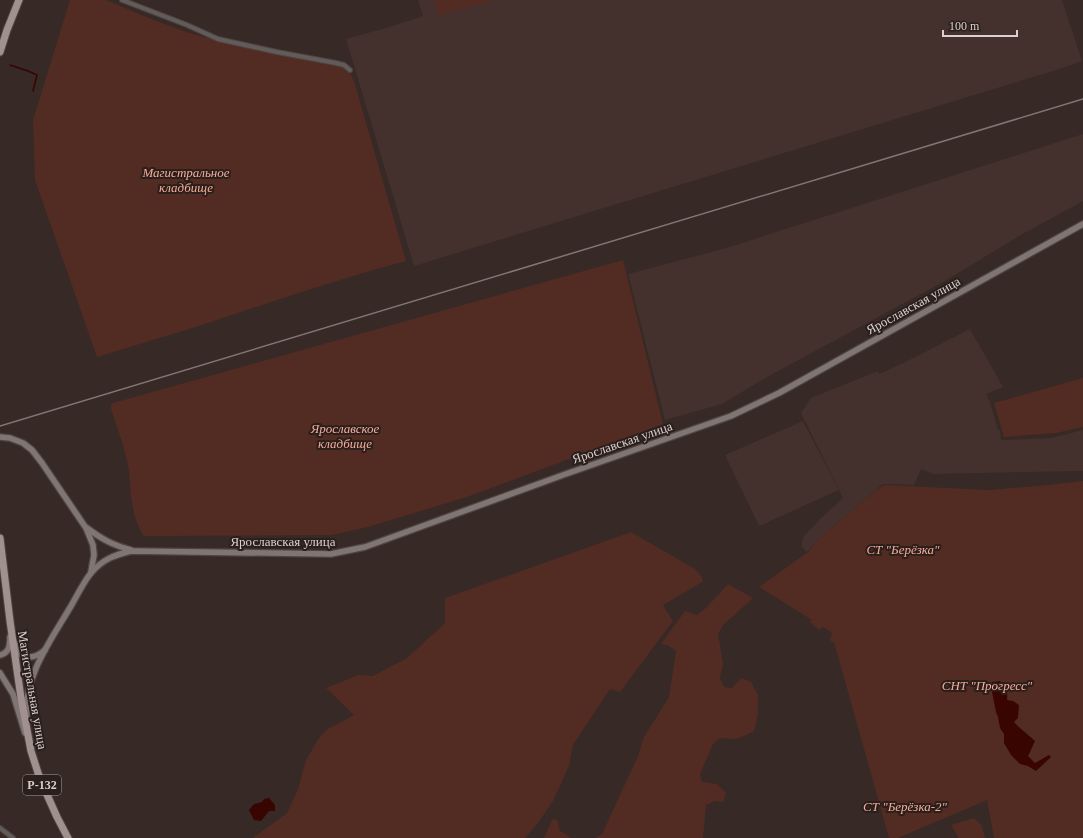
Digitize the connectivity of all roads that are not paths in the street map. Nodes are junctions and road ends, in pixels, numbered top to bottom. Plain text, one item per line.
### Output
1 (19, 0) edge
2 (122, 0) edge
3 (0, 52) edge
4 (350, 70) dead end
5 (1083, 224) edge
6 (0, 437) edge
7 (86, 528) junction
8 (0, 538) edge
9 (131, 550) junction
10 (91, 572) junction
11 (10, 621) junction
12 (46, 648) junction
13 (0, 656) edge
14 (0, 672) edge
15 (31, 751) junction
16 (0, 828) edge
17 (13, 838) edge
18 (68, 838) edge

1 - 3 highway
2 - 4 street
5 - 9 main road, Ярославская улица
6 - 7 main road
7 - 9 main road
7 - 10 main road
8 - 11 highway, Магистральная улица / Р-132
9 - 10 main road
10 - 12 main road
11 - 12 main road
11 - 13 main road
11 - 15 highway, Магистральная улица / Р-132
12 - 15 main road
14 - 15 main road
15 - 18 highway, Магистральная улица / Р-132
16 - 17 street

